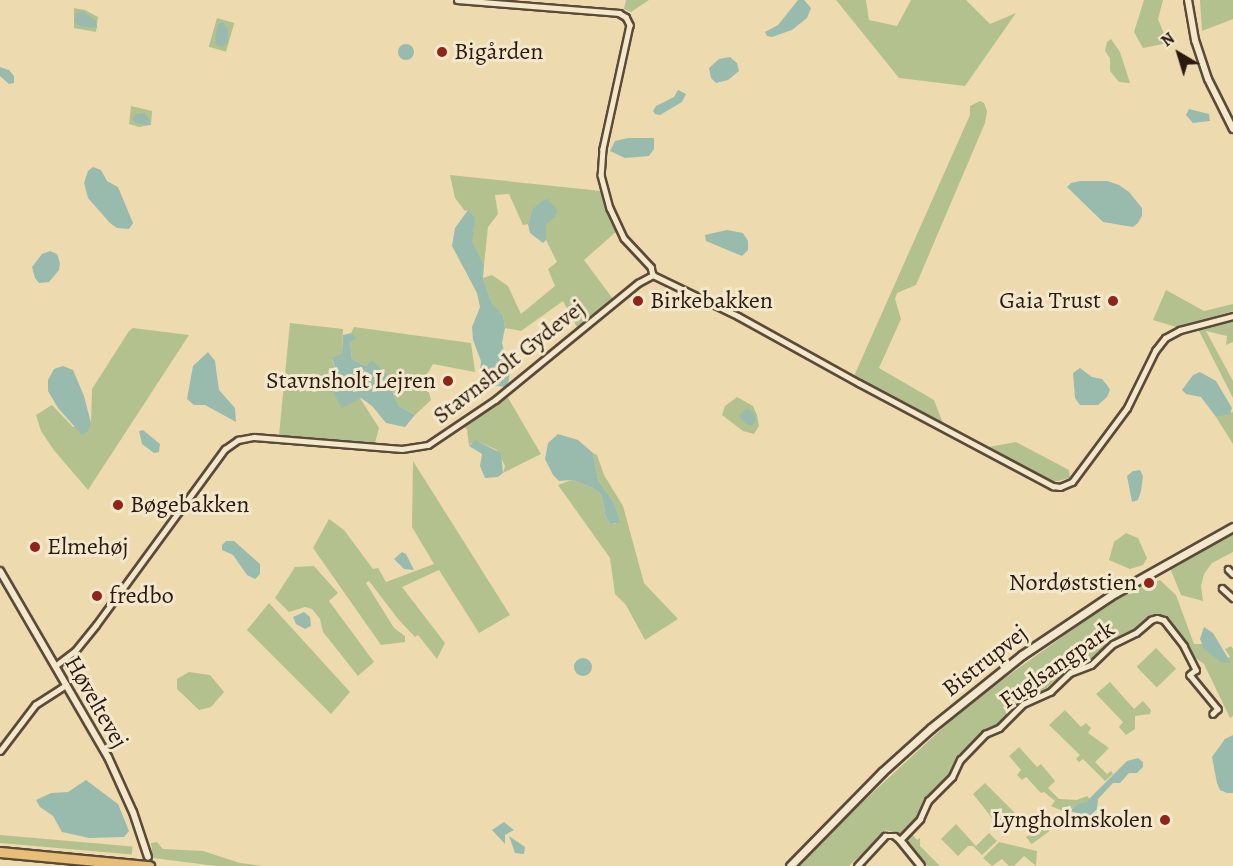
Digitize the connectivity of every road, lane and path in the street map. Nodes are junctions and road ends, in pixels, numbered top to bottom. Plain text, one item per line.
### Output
1 (457, 0) edge
2 (1188, 0) edge
3 (1233, 129) edge
4 (653, 275) junction
5 (1233, 316) edge
6 (1233, 527) edge
7 (1228, 569) dead end
8 (0, 571) edge
9 (1233, 574) edge
10 (1222, 588) dead end
11 (1233, 598) edge
12 (55, 666) junction
13 (66, 684) junction
14 (1213, 714) dead end
15 (0, 751) edge
16 (900, 840) junction
17 (0, 852) edge
18 (149, 861) edge
19 (790, 866) edge
20 (857, 866) edge
21 (921, 866) edge

1 - 4 street
2 - 3 street
4 - 5 street
4 - 12 street, Stavnsholt Gydevej
6 - 19 main road, Bistrupvej
7 - 9 street
8 - 12 street, Høveltevej
10 - 11 street
12 - 13 street, Høveltevej
13 - 15 street
13 - 18 street, Høveltevej
14 - 16 street, Fuglsangpark
16 - 20 street
16 - 21 street
17 - 18 highway

